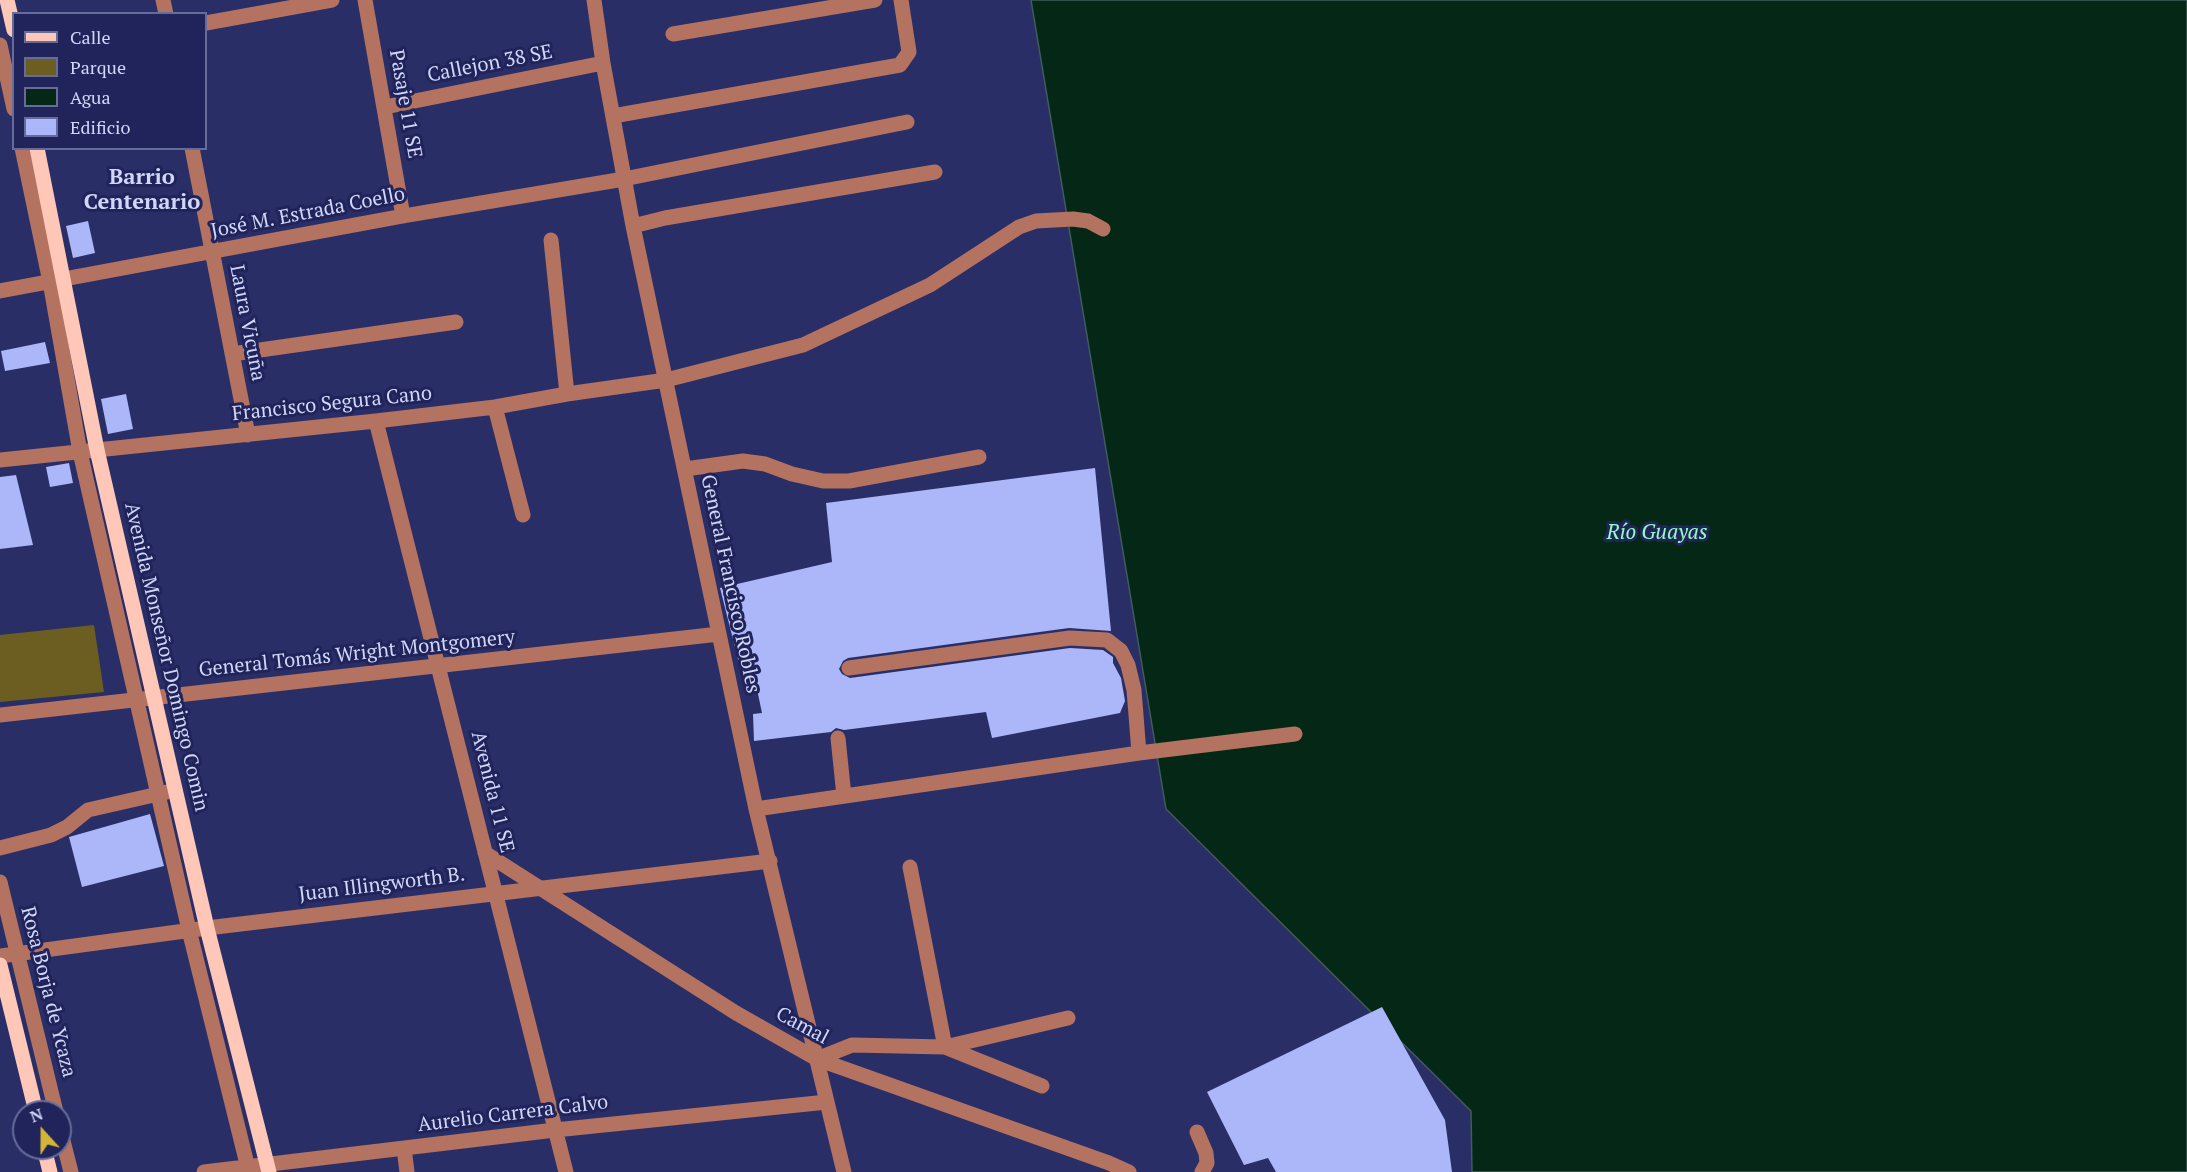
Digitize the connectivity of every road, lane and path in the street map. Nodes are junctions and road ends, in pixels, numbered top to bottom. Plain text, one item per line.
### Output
1 (8, 0) edge
2 (332, 0) edge
3 (365, 0) edge
4 (594, 0) edge
5 (875, 0) edge
6 (901, 0) edge
7 (12, 20) edge
8 (207, 23) edge
9 (673, 34) dead end
10 (0, 45) edge
11 (6, 61) edge
12 (603, 63) junction
13 (12, 97) edge
14 (385, 107) junction
15 (613, 116) junction
16 (907, 122) dead end
17 (23, 150) edge
18 (37, 150) edge
19 (192, 150) edge
20 (935, 172) dead end
21 (624, 179) junction
22 (402, 216) junction
23 (633, 226) junction
24 (1103, 229) dead end
25 (551, 240) dead end
26 (212, 252) junction
27 (57, 281) junction
28 (0, 291) edge
29 (456, 322) dead end
30 (232, 354) junction
31 (666, 380) junction
32 (567, 394) junction
33 (495, 407) junction
34 (376, 422) junction
35 (248, 435) junction
36 (97, 450) junction
37 (80, 452) junction
38 (979, 457) dead end
39 (0, 460) edge
40 (685, 469) junction
41 (524, 515) dead end
42 (719, 634) junction
43 (438, 666) junction
44 (849, 668) dead end
45 (154, 698) junction
46 (136, 700) junction
47 (0, 716) edge
48 (1294, 734) dead end
49 (838, 738) dead end
50 (1139, 753) junction
51 (176, 791) junction
52 (157, 794) junction
53 (844, 796) junction
54 (756, 809) junction
55 (0, 848) edge
56 (485, 853) junction
57 (770, 861) junction
58 (910, 867) dead end
59 (0, 882) edge
60 (543, 889) junction
61 (495, 893) junction
62 (207, 928) junction
63 (189, 930) junction
64 (17, 954) junction
65 (0, 956) edge
66 (0, 965) edge
67 (1068, 1018) dead end
68 (945, 1047) junction
69 (817, 1059) junction
70 (1042, 1086) dead end
71 (33, 1100) edge
72 (53, 1100) edge
73 (827, 1102) junction
74 (555, 1130) junction
75 (1197, 1132) dead end
76 (404, 1148) junction
77 (268, 1168) edge
78 (248, 1169) edge
79 (1206, 1171) edge
80 (204, 1172) edge
81 (407, 1172) edge
82 (566, 1172) edge
83 (844, 1172) edge
84 (1130, 1172) edge

1 - 7 main road
2 - 8 street
3 - 14 street, Pasaje 11 SE
4 - 12 street, General Francisco Robles
5 - 9 street
6 - 15 street
10 - 11 street
11 - 13 street
12 - 14 street, Callejon 38 SE
12 - 15 street, General Francisco Robles
14 - 22 street, Pasaje 11 SE
15 - 21 street, General Francisco Robles
16 - 21 street, José M. Estrada Coello
17 - 27 street, Avenida Monseñor Domingo Comin
18 - 27 main road, Avenida Monseñor Domingo Comin
19 - 26 street, Laura Vicuña
20 - 23 street
21 - 22 street, José M. Estrada Coello
21 - 23 street, General Francisco Robles
22 - 26 street, José M. Estrada Coello
23 - 31 street, General Francisco Robles
24 - 31 street, Francisco Segura Cano
25 - 32 street
26 - 27 street, José M. Estrada Coello
26 - 30 street, Laura Vicuña
27 - 28 street, José M. Estrada Coello
27 - 36 main road, Avenida Monseñor Domingo Comin
27 - 37 street, Avenida Monseñor Domingo Comin
29 - 30 street
30 - 35 street, Laura Vicuña
31 - 32 street, Francisco Segura Cano
31 - 40 street, General Francisco Robles
32 - 33 street, Francisco Segura Cano
33 - 34 street, Francisco Segura Cano
33 - 41 street
34 - 35 street, Francisco Segura Cano
34 - 43 street, Avenida 11 SE
35 - 36 street, Francisco Segura Cano
36 - 37 street, Francisco Segura Cano
36 - 45 main road, Avenida Monseñor Domingo Comin
37 - 39 street, Francisco Segura Cano
37 - 46 street, Avenida Monseñor Domingo Comin
38 - 40 street
40 - 42 street, General Francisco Robles
42 - 43 street, General Tomás Wright Montgomery
42 - 54 street, General Francisco Robles
43 - 45 street, General Tomás Wright Montgomery
43 - 56 street, Avenida 11 SE
44 - 50 street
45 - 46 street, General Tomás Wright Montgomery
45 - 51 main road, Avenida Monseñor Domingo Comin
46 - 47 street, General Tomás Wright Montgomery
46 - 52 street, Avenida Monseñor Domingo Comin
48 - 50 street
49 - 53 street
50 - 53 street
51 - 52 street
51 - 62 main road, Avenida Monseñor Domingo Comin
52 - 55 street
52 - 63 street, Avenida Monseñor Domingo Comin
53 - 54 street
54 - 57 street, General Francisco Robles
56 - 60 street, Camal
56 - 61 street, Avenida 11 SE
57 - 60 street, Juan Illingworth B.
57 - 69 street, General Francisco Robles
58 - 68 street
59 - 64 street, Rosa Borja de Ycaza
60 - 61 street, Juan Illingworth B.
60 - 69 street, Camal
61 - 62 street, Juan Illingworth B.
61 - 74 street, Avenida 11 SE
62 - 63 street, Juan Illingworth B.
62 - 77 main road, Avenida Monseñor Domingo Comin
63 - 64 street, Juan Illingworth B.
63 - 78 street, Avenida Monseñor Domingo Comin
64 - 65 street, Juan Illingworth B.
64 - 72 street, Rosa Borja de Ycaza
66 - 71 main road, Rosa Borja de Ycaza
67 - 68 street
68 - 69 street
68 - 70 street
69 - 73 street, General Francisco Robles
69 - 84 street, Camal
73 - 74 street, Aurelio Carrera Calvo
73 - 83 street, General Francisco Robles
74 - 76 street, Aurelio Carrera Calvo
74 - 82 street, Avenida 11 SE
75 - 79 street
76 - 77 street, Aurelio Carrera Calvo
76 - 81 street
77 - 78 street, Aurelio Carrera Calvo
78 - 80 street, Aurelio Carrera Calvo

